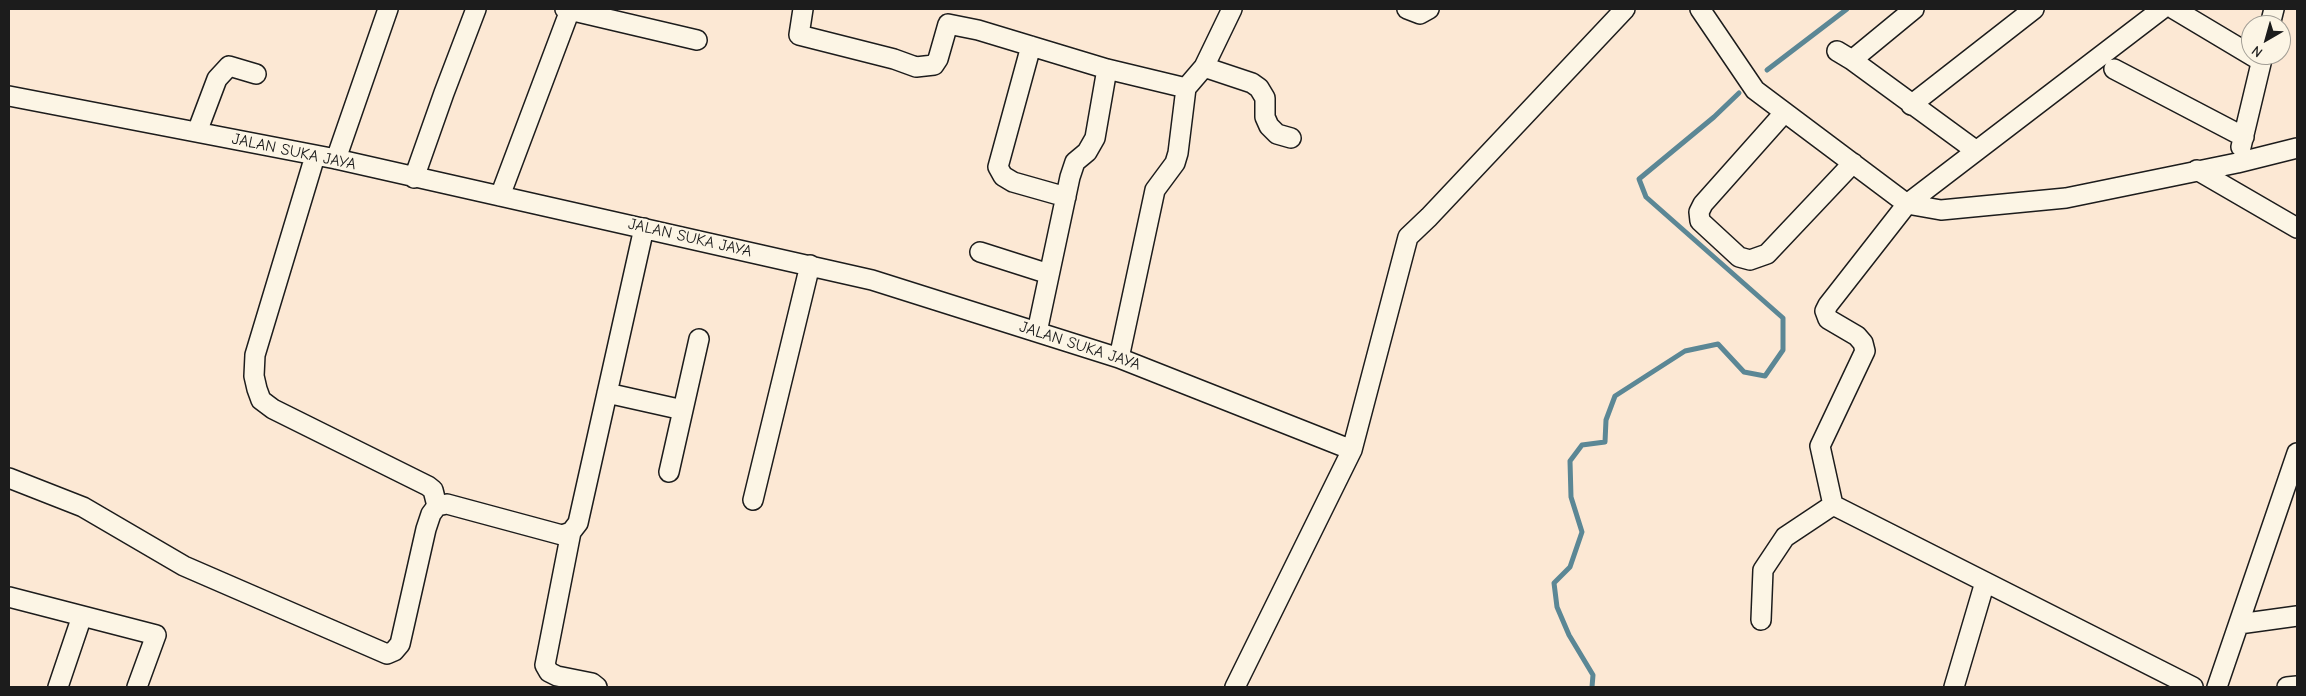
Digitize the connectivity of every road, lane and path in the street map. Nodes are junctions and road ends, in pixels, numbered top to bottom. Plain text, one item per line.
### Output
1 (388, 9) edge
2 (476, 9) edge
3 (567, 9) edge
4 (803, 9) edge
5 (1232, 9) edge
6 (1407, 9) edge
7 (1429, 9) edge
8 (1625, 9) edge
9 (1914, 9) edge
10 (2034, 9) edge
11 (2162, 9) edge
12 (2174, 9) edge
13 (1708, 12) edge
14 (948, 16) edge
15 (697, 40) dead end
16 (1030, 46) junction
17 (2241, 46) edge
18 (2260, 65) edge
19 (1204, 67) junction
20 (1108, 69) junction
21 (2114, 69) dead end
22 (256, 74) dead end
23 (1186, 88) junction
24 (9, 96) edge
25 (1911, 104) junction
26 (1784, 113) junction
27 (197, 132) junction
28 (2244, 137) junction
29 (1291, 138) dead end
30 (2297, 148) edge
31 (1975, 150) junction
32 (315, 156) junction
33 (336, 159) junction
34 (1853, 163) junction
35 (2237, 163) junction
36 (2197, 170) junction
37 (414, 178) junction
38 (500, 196) junction
39 (1066, 197) junction
40 (1907, 204) junction
41 (644, 228) junction
42 (2297, 228) edge
43 (980, 252) dead end
44 (810, 265) junction
45 (1049, 274) junction
46 (1037, 332) junction
47 (699, 339) dead end
48 (1119, 358) junction
49 (607, 393) junction
50 (683, 410) junction
51 (1352, 450) junction
52 (2297, 453) edge
53 (669, 472) dead end
54 (9, 478) edge
55 (753, 500) dead end
56 (1833, 505) junction
57 (438, 506) junction
58 (571, 532) junction
59 (1985, 582) junction
60 (9, 598) edge
61 (82, 616) junction
62 (2297, 616) edge
63 (1761, 620) dead end
64 (2239, 624) junction
65 (2297, 686) edge
66 (58, 687) edge
67 (137, 687) edge
68 (598, 687) edge
69 (1235, 687) edge
70 (1954, 687) edge
71 (2193, 687) edge
72 (2217, 687) edge
73 (2287, 687) edge

1 - 33 street
2 - 37 street
3 - 15 street
3 - 38 street
4 - 14 street
5 - 19 street
6 - 7 street
8 - 51 street
9 - 25 street
10 - 25 street
11 - 31 street
12 - 17 street
13 - 26 street
14 - 16 street
16 - 20 street
16 - 39 street
18 - 28 street
19 - 23 street
19 - 29 street
20 - 23 street
20 - 39 street
21 - 28 street
22 - 27 street
23 - 48 street
24 - 27 street, JALAN SUKA JAYA
25 - 31 street
26 - 34 street
26 - 34 street
27 - 32 street, JALAN SUKA JAYA
28 - 35 street
30 - 35 street
31 - 40 street
32 - 33 street, JALAN SUKA JAYA
32 - 57 street
33 - 37 street, JALAN SUKA JAYA
34 - 40 street
35 - 36 street
36 - 40 street
36 - 42 street
37 - 38 street, JALAN SUKA JAYA
38 - 41 street, JALAN SUKA JAYA
39 - 45 street
40 - 56 street
41 - 44 street, JALAN SUKA JAYA
41 - 49 street
43 - 45 street
44 - 46 street, JALAN SUKA JAYA
44 - 55 street
45 - 46 street
46 - 48 street, JALAN SUKA JAYA
47 - 50 street
48 - 51 street, JALAN SUKA JAYA
49 - 50 street
49 - 58 street
50 - 53 street
51 - 69 street
52 - 64 street
54 - 57 street
56 - 59 street
56 - 63 street
57 - 58 street
58 - 68 street
59 - 70 street
59 - 71 street
60 - 61 street
61 - 66 street
61 - 67 street
62 - 64 street
64 - 72 street
65 - 73 street

